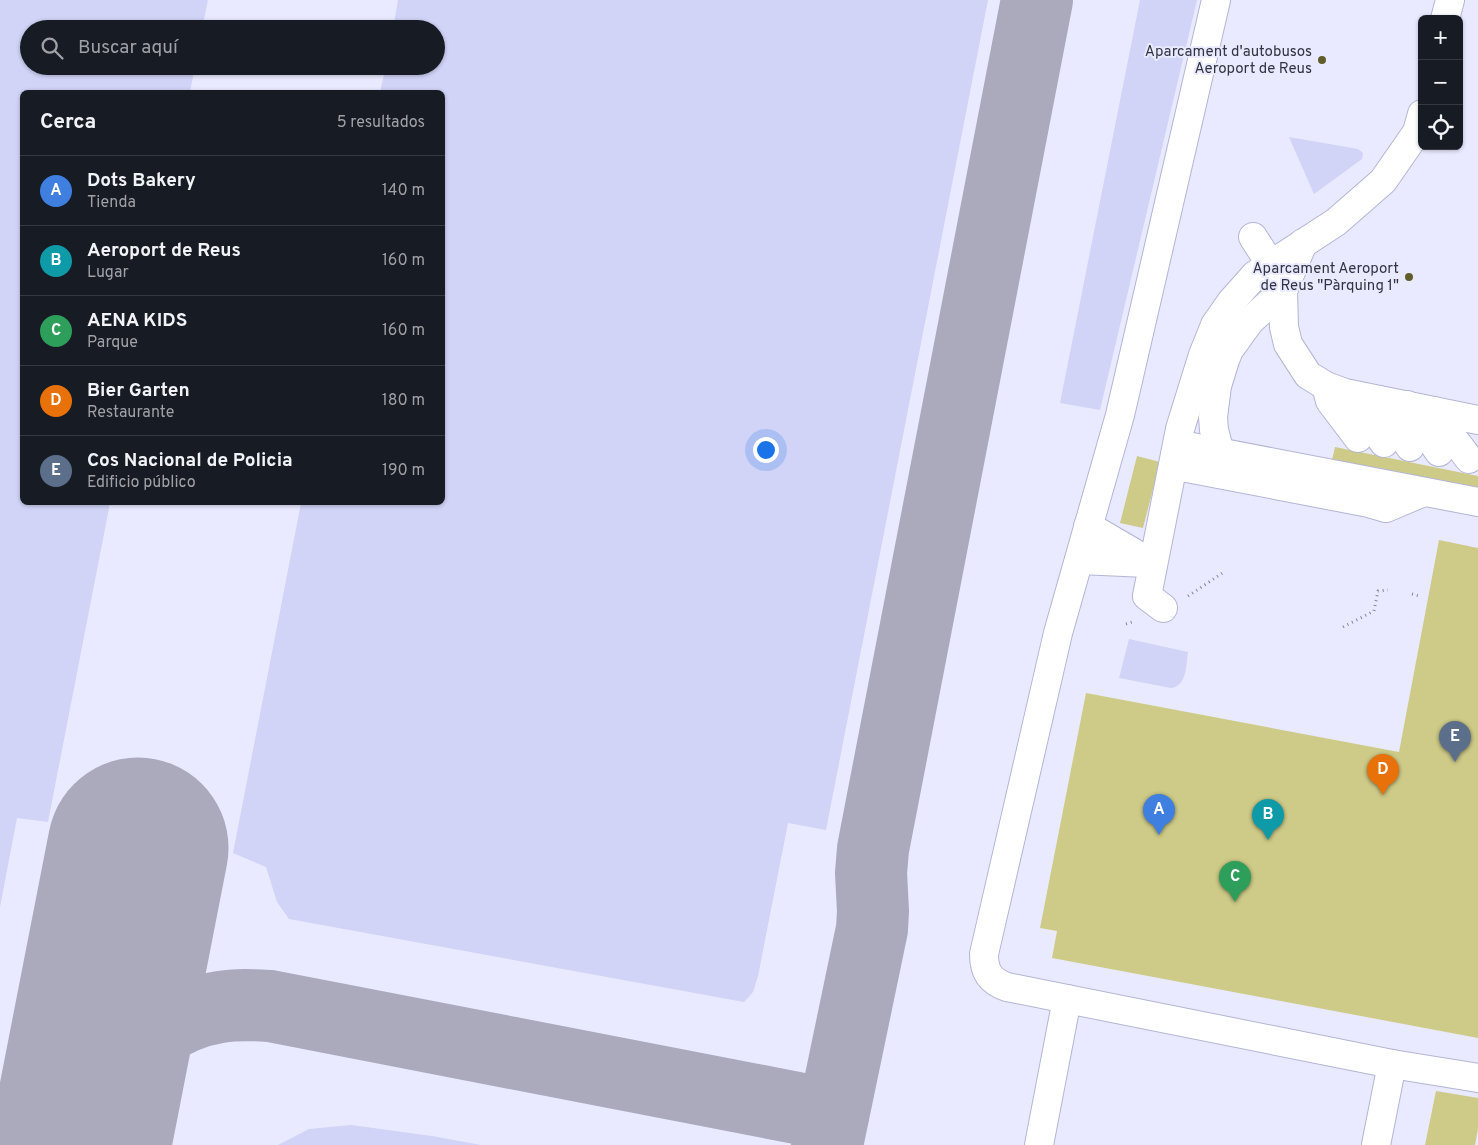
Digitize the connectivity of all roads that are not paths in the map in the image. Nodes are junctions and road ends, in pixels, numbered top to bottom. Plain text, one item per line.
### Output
1 (1216, 0) edge
2 (1450, 0) edge
3 (1446, 15) edge
4 (1418, 128) edge
5 (1253, 237) dead end
6 (1303, 243) junction
7 (1271, 265) junction
8 (1283, 291) junction
9 (1203, 355) junction
10 (1338, 390) junction
11 (1378, 400) junction
12 (1407, 405) junction
13 (1434, 411) junction
14 (1470, 418) edge
15 (1358, 438) dead end
16 (1473, 450) edge
17 (1439, 452) dead end
18 (1220, 453) junction
19 (1190, 458) junction
20 (1424, 492) junction
21 (1478, 502) edge
22 (1088, 526) junction
23 (1078, 560) junction
24 (1153, 564) junction
25 (1067, 999) junction
26 (1392, 1064) junction
27 (1478, 1078) edge
28 (1039, 1145) edge
29 (1376, 1145) edge

1 - 22 street
2 - 3 street
4 - 6 street
5 - 7 street
6 - 7 street
6 - 8 street
7 - 9 street
8 - 10 street
8 - 18 street
9 - 19 street
9 - 24 street
10 - 11 street
10 - 11 street
10 - 15 street
11 - 12 street
12 - 13 street
12 - 17 street
13 - 14 street
13 - 16 street
14 - 16 street
18 - 19 street
18 - 20 street
19 - 20 street
19 - 24 street
20 - 21 street
22 - 23 street
22 - 24 street
23 - 24 street
23 - 25 street
25 - 26 street
25 - 28 street
26 - 27 street
26 - 29 street

